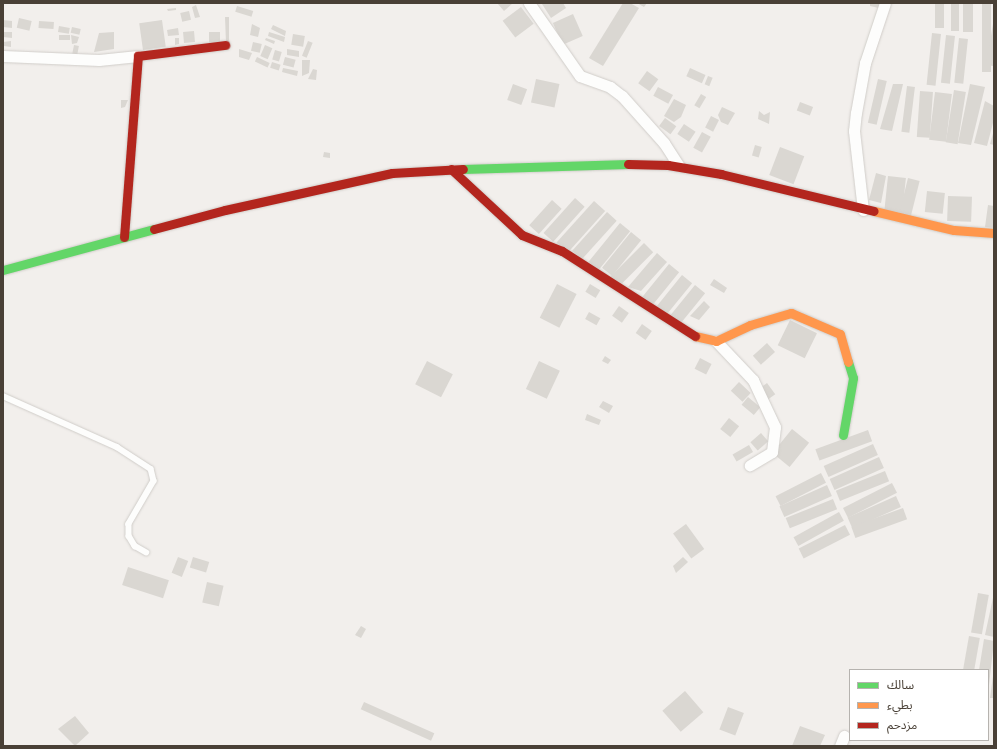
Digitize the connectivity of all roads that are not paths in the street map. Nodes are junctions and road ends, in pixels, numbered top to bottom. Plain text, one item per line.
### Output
1 (529, 3) edge
2 (885, 3) edge
3 (225, 45) dead end
4 (3, 56) edge
5 (138, 56) junction
6 (679, 166) junction
7 (451, 169) junction
8 (863, 210) junction
9 (994, 233) edge
10 (124, 237) junction
11 (3, 270) edge
12 (716, 341) junction
13 (3, 396) edge
14 (843, 435) dead end
15 (750, 465) dead end
16 (146, 552) dead end

1 - 6 street
2 - 8 street
3 - 5 street
4 - 5 street
5 - 10 street
6 - 7 street
6 - 8 street
7 - 10 street
7 - 12 street
8 - 9 street
10 - 11 street
12 - 14 street
12 - 15 street
13 - 16 lane

